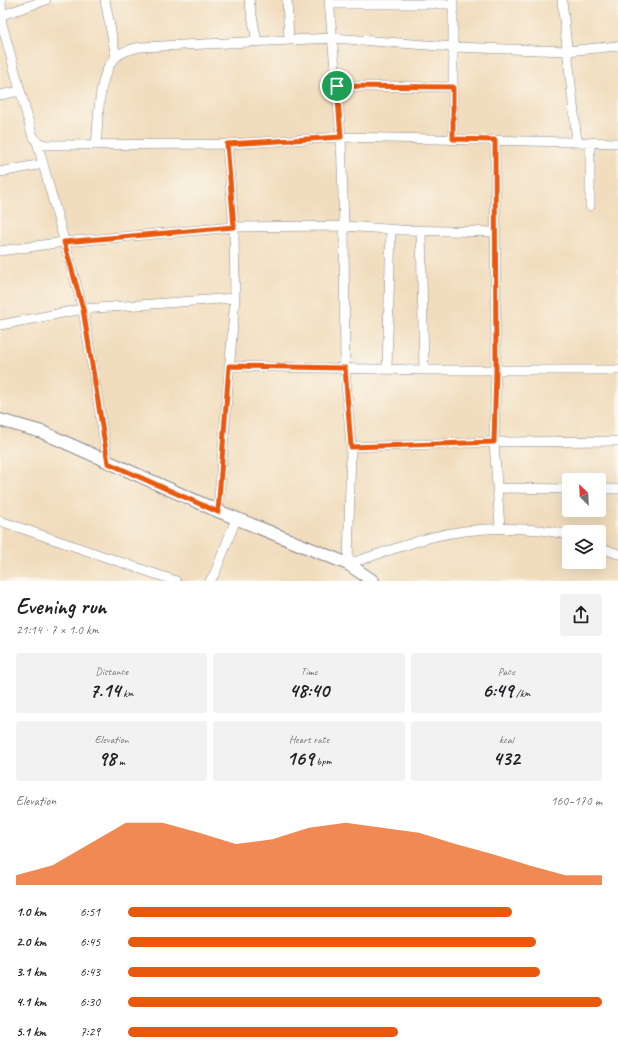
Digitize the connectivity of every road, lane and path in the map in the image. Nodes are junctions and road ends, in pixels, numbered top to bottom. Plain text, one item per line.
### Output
1 (1, 0) edge
2 (46, 0) edge
3 (105, 0) edge
4 (249, 0) edge
5 (287, 0) edge
6 (562, 0) edge
7 (329, 2) edge
8 (453, 2) edge
9 (1, 21) edge
10 (333, 38) junction
11 (289, 40) junction
12 (257, 42) junction
13 (618, 46) edge
14 (453, 47) junction
15 (567, 51) junction
16 (116, 57) junction
17 (337, 86) junction
18 (453, 87) junction
19 (20, 90) junction
20 (0, 95) edge
21 (341, 137) junction
22 (453, 139) junction
23 (495, 140) junction
24 (37, 142) junction
25 (576, 142) junction
26 (590, 142) junction
27 (618, 143) edge
28 (227, 144) junction
29 (96, 145) junction
30 (43, 164) junction
31 (0, 172) edge
32 (590, 206) dead end
33 (344, 226) junction
34 (234, 227) junction
35 (390, 229) junction
36 (421, 230) junction
37 (496, 232) junction
38 (64, 242) junction
39 (0, 251) edge
40 (235, 298) junction
41 (83, 309) junction
42 (0, 325) edge
43 (229, 366) junction
44 (345, 368) junction
45 (387, 369) junction
46 (424, 370) junction
47 (496, 370) junction
48 (618, 370) edge
49 (0, 420) edge
50 (618, 441) edge
51 (494, 442) junction
52 (351, 447) junction
53 (108, 463) junction
54 (498, 488) junction
55 (562, 489) edge
56 (606, 489) edge
57 (618, 489) edge
58 (218, 512) junction
59 (236, 519) junction
60 (0, 521) edge
61 (500, 528) junction
62 (562, 533) edge
63 (606, 550) edge
64 (618, 554) edge
65 (348, 564) junction
66 (366, 580) edge
67 (176, 581) edge
68 (210, 581) edge

1 - 9 street
2 - 9 street
3 - 16 street
4 - 12 street
5 - 11 street
6 - 15 street
7 - 8 street
7 - 10 street
8 - 14 street
9 - 19 street
10 - 11 street
10 - 14 street
10 - 17 street
11 - 12 street
12 - 16 street
13 - 15 street
14 - 15 street
14 - 18 street
15 - 25 street
16 - 29 street
17 - 18 street
17 - 21 street
18 - 22 street
19 - 20 street
19 - 24 street
21 - 22 street
21 - 28 street
21 - 33 street
22 - 23 street
23 - 25 street
23 - 37 street
24 - 29 street
24 - 30 street
25 - 26 street
26 - 27 street
26 - 32 street
28 - 29 street
28 - 34 street
30 - 31 street
30 - 38 street
33 - 34 street
33 - 35 street
33 - 44 street
34 - 38 street
34 - 40 street
35 - 36 street
35 - 45 street
36 - 37 street
36 - 46 street
37 - 47 street
38 - 39 street
38 - 41 street
40 - 41 street
40 - 43 street
41 - 42 street
41 - 53 street
43 - 44 street
43 - 58 street
44 - 45 street
44 - 52 street
45 - 46 street
46 - 47 street
47 - 48 street
47 - 51 street
49 - 53 street
50 - 51 street
51 - 52 street
51 - 54 street
52 - 65 street
53 - 58 street
54 - 55 street
54 - 61 street
56 - 57 street
58 - 59 street
59 - 65 street
59 - 68 street
60 - 67 street
61 - 62 street
61 - 65 street
63 - 64 street
65 - 66 street

